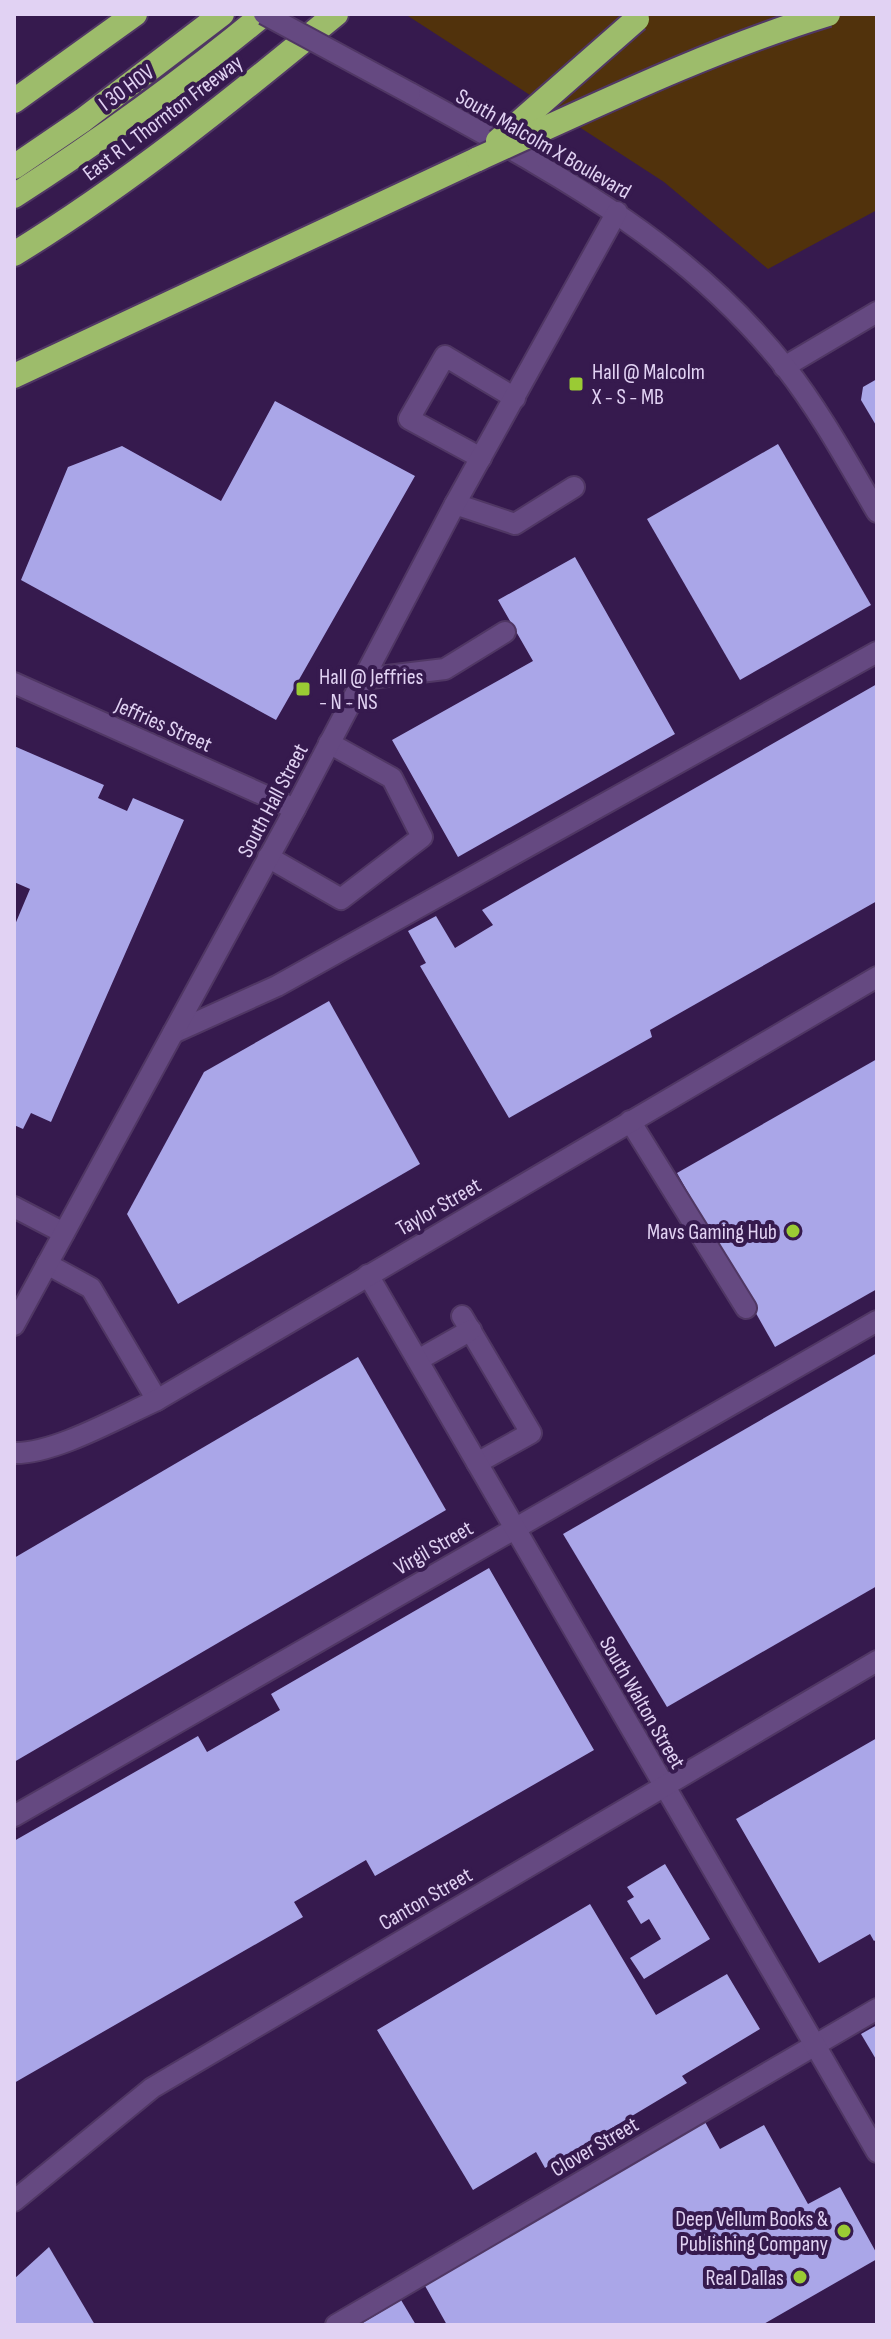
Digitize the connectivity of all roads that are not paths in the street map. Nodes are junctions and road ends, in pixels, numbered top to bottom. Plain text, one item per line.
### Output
1 (135, 14) edge
2 (222, 14) edge
3 (264, 14) edge
4 (336, 14) edge
5 (641, 14) edge
6 (828, 14) edge
7 (14, 101) edge
8 (478, 159) junction
9 (14, 167) edge
10 (14, 196) edge
11 (617, 212) junction
12 (14, 254) edge
13 (877, 312) edge
14 (784, 367) junction
15 (14, 376) edge
16 (515, 398) junction
17 (481, 458) junction
18 (574, 487) dead end
19 (455, 504) junction
20 (877, 512) edge
21 (505, 632) dead end
22 (877, 652) edge
23 (362, 679) junction
24 (14, 683) edge
25 (329, 743) junction
26 (295, 809) junction
27 (268, 857) junction
28 (877, 977) edge
29 (173, 1033) junction
30 (630, 1121) junction
31 (14, 1207) edge
32 (64, 1233) junction
33 (47, 1264) junction
34 (368, 1275) junction
35 (746, 1308) dead end
36 (877, 1321) edge
37 (14, 1325) edge
38 (418, 1360) junction
39 (157, 1400) junction
40 (14, 1453) edge
41 (477, 1463) junction
42 (515, 1528) junction
43 (877, 1661) edge
44 (664, 1786) junction
45 (14, 1816) edge
46 (877, 2009) edge
47 (814, 2046) junction
48 (877, 2152) edge
49 (14, 2201) edge
50 (336, 2325) edge

1 - 7 highway
2 - 9 highway, I 30 HOV
3 - 10 highway, I 30 HOV
3 - 11 street, South Malcolm X Boulevard, bridge
4 - 12 highway, East R L Thornton Freeway
5 - 8 highway, bridge
6 - 8 highway, bridge
8 - 15 highway
11 - 14 street, South Malcolm X Boulevard
11 - 16 street, South Hall Street
13 - 14 street
14 - 20 street, South Malcolm X Boulevard
16 - 17 street, South Hall Street
16 - 17 street
17 - 19 street, South Hall Street
18 - 19 street
19 - 23 street, South Hall Street
21 - 23 street
22 - 29 street
23 - 25 street, South Hall Street
24 - 26 street, Jeffries Street
25 - 26 street, South Hall Street
25 - 27 street
26 - 27 street, South Hall Street
27 - 29 street, South Hall Street
28 - 30 street, Taylor Street
29 - 32 street, South Hall Street
30 - 34 street, Taylor Street
30 - 35 street
31 - 32 street
32 - 33 street, South Hall Street
33 - 37 street, South Hall Street
33 - 39 street
34 - 38 street, South Walton Street
34 - 39 street, Taylor Street
36 - 42 street, Virgil Street
38 - 41 street, South Walton Street
38 - 41 street
39 - 40 street, Taylor Street
41 - 42 street, South Walton Street
42 - 44 street, South Walton Street
42 - 45 street, Virgil Street
43 - 44 street, Canton Street
44 - 47 street, South Walton Street
44 - 49 street, Canton Street
46 - 47 street, Clover Street
47 - 48 street, South Walton Street
47 - 50 street, Clover Street

